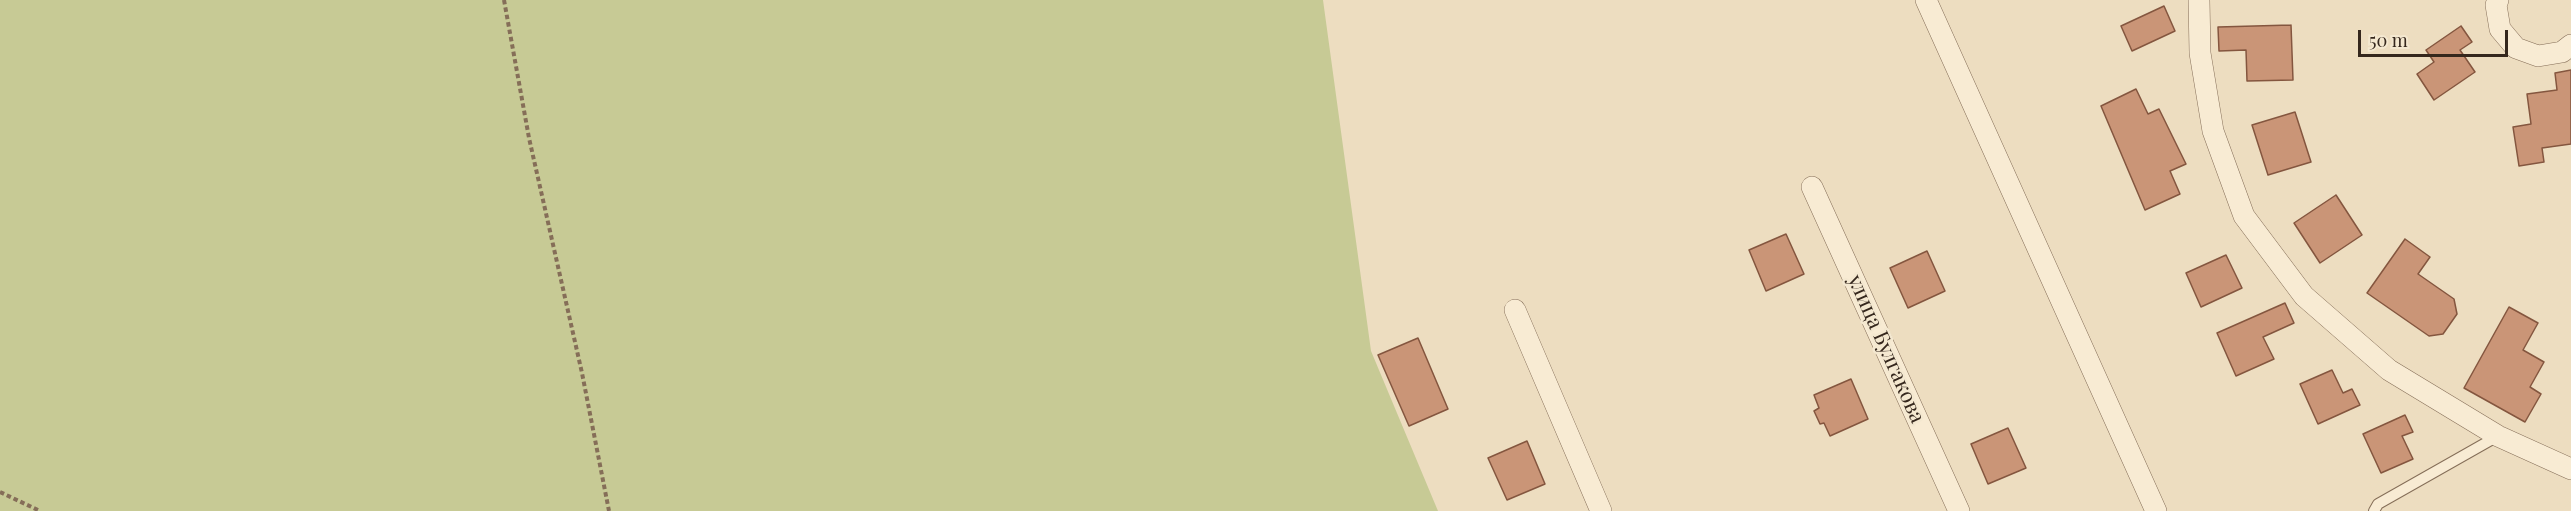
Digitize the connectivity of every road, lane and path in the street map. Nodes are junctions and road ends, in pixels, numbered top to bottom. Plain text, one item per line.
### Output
1 (504, 0) edge
2 (1926, 0) edge
3 (2199, 0) edge
4 (2498, 0) edge
5 (2571, 45) edge
6 (1812, 188) dead end
7 (1515, 309) dead end
8 (2498, 436) junction
9 (2571, 470) edge
10 (0, 492) edge
11 (40, 511) edge
12 (609, 511) edge
13 (1600, 511) edge
14 (1959, 511) edge
15 (2156, 511) edge
16 (2374, 511) edge

1 - 12 path
2 - 15 street
3 - 8 street
4 - 5 street
6 - 14 street, улица Булгакова
7 - 13 street
8 - 9 street
8 - 16 lane
10 - 11 path

